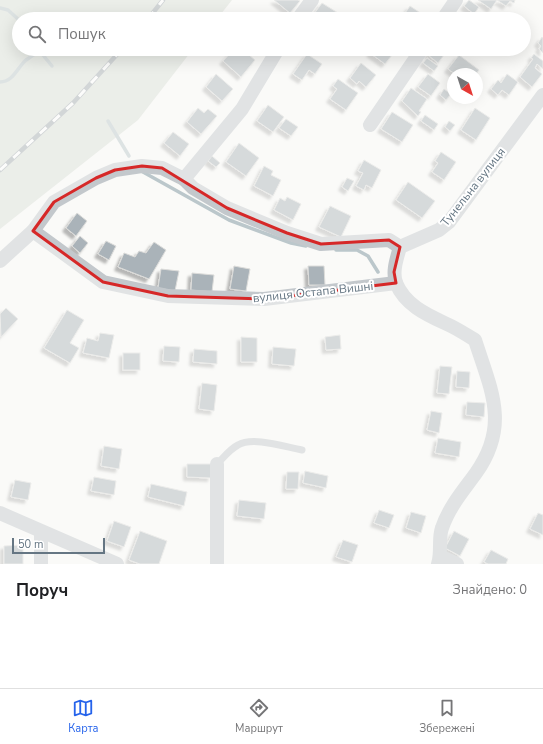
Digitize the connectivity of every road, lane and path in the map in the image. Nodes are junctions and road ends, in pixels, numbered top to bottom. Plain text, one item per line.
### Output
1 (312, 0) edge
2 (456, 0) edge
3 (303, 12) edge
4 (448, 12) edge
5 (274, 56) edge
6 (417, 56) edge
7 (543, 95) edge
8 (370, 125) dead end
9 (184, 179) junction
10 (33, 231) junction
11 (400, 246) junction
12 (0, 262) edge
13 (396, 283) junction
14 (302, 450) dead end
15 (217, 464) joint
16 (0, 513) edge
17 (41, 532) junction
18 (439, 560) edge
19 (41, 564) edge
20 (117, 564) edge
21 (217, 564) edge
22 (457, 564) edge

1 - 3 street
2 - 4 street
5 - 9 street
6 - 8 street
7 - 11 street, Тунельна вулиця
9 - 10 street
9 - 11 street
10 - 12 street
10 - 13 street, вулиця Остапа Вишні
11 - 13 street
13 - 18 street
14 - 15 lane
15 - 21 street
16 - 17 street
17 - 19 street
17 - 20 street
18 - 22 street

